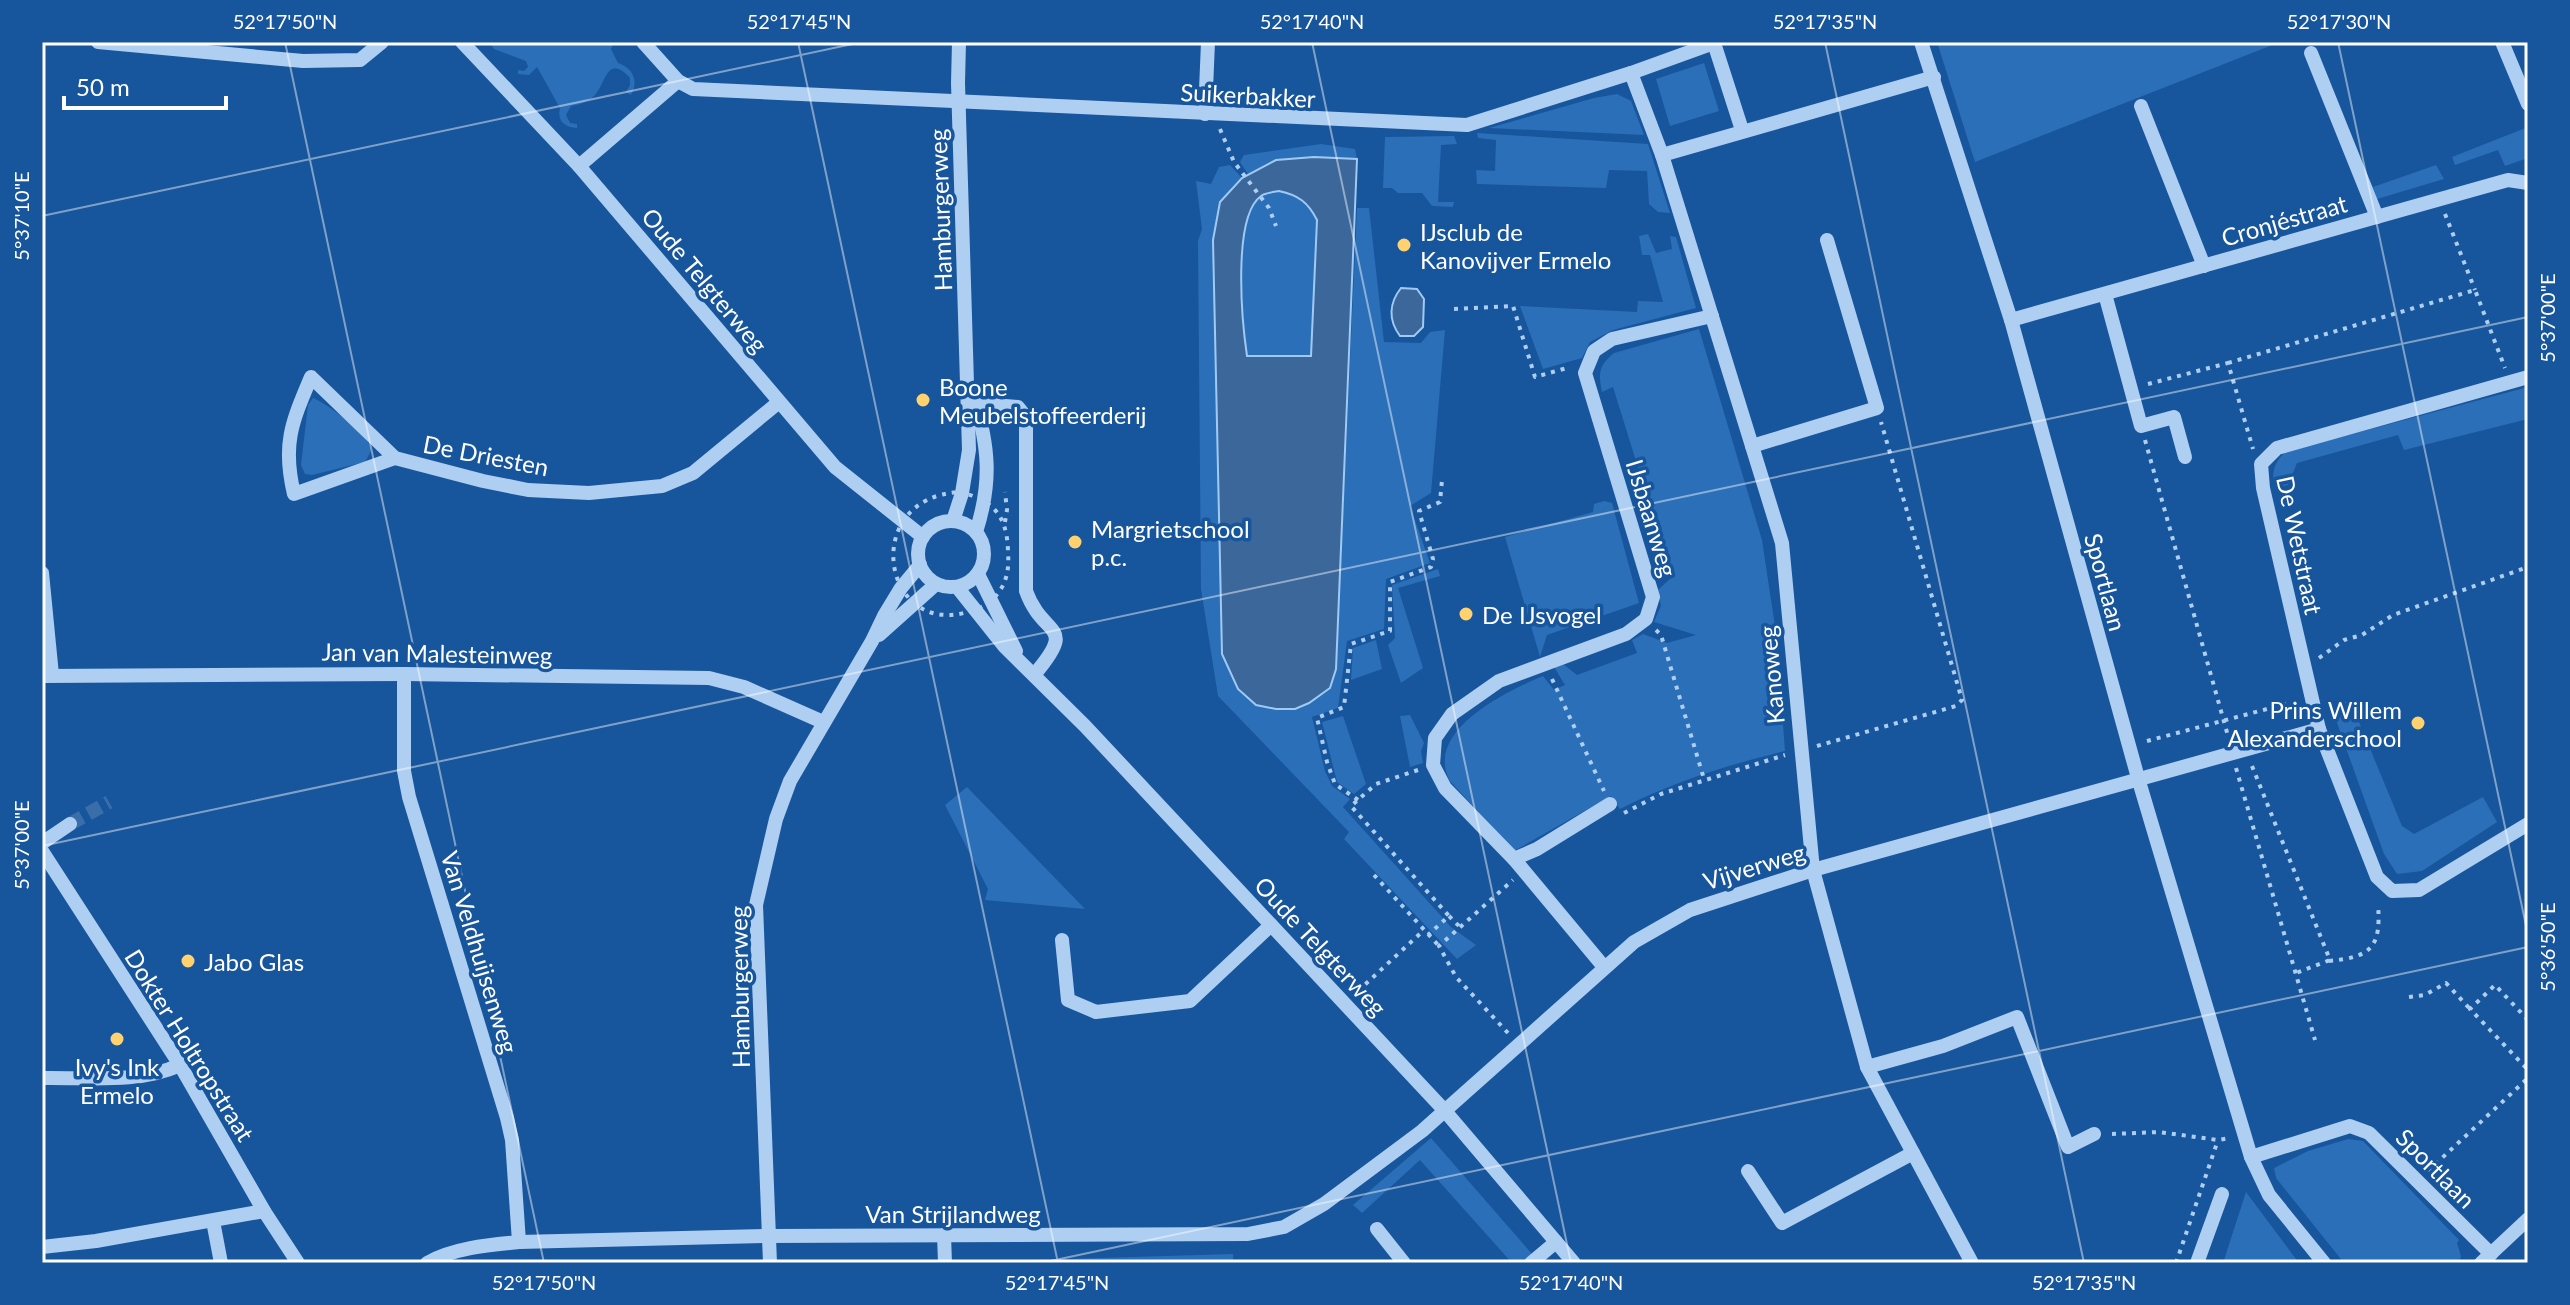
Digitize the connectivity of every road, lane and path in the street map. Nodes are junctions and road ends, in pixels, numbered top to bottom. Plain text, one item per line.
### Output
1 (98, 42) edge
2 (382, 42) edge
3 (462, 42) edge
4 (643, 42) edge
5 (959, 42) edge
6 (1208, 42) edge
7 (1714, 42) edge
8 (1921, 42) edge
9 (2502, 42) edge
10 (2311, 53) dead end
11 (1631, 73) junction
12 (1934, 77) junction
13 (678, 81) junction
14 (959, 103) junction
15 (2528, 104) edge
16 (2141, 106) dead end
17 (1210, 115) junction
18 (1742, 130) junction
19 (1662, 155) junction
20 (579, 166) junction
21 (2528, 183) edge
22 (2439, 199) junction
23 (2377, 217) junction
24 (1276, 226) dead end
25 (1827, 240) dead end
26 (2204, 266) junction
27 (2475, 290) junction
28 (2105, 294) junction
29 (1454, 309) dead end
30 (1712, 316) junction
31 (2011, 320) junction
32 (1589, 363) junction
33 (2228, 363) junction
34 (2528, 377) edge
35 (2510, 382) junction
36 (2131, 389) junction
37 (779, 402) junction
38 (972, 403) junction
39 (1877, 408) junction
40 (2141, 426) junction
41 (1752, 446) junction
42 (2185, 457) dead end
43 (395, 458) junction
44 (2261, 464) junction
45 (1442, 480) dead end
46 (962, 493) junction
47 (986, 502) junction
48 (953, 521) junction
49 (902, 522) junction
50 (976, 532) junction
51 (923, 537) junction
52 (920, 565) junction
53 (2528, 567) edge
54 (42, 573) edge
55 (978, 574) junction
56 (936, 584) junction
57 (957, 587) junction
58 (901, 588) junction
59 (992, 600) junction
60 (916, 602) junction
61 (975, 610) junction
62 (1646, 619) junction
63 (872, 641) junction
64 (1545, 664) junction
65 (2304, 668) junction
66 (1030, 672) junction
67 (404, 674) junction
68 (47, 676) edge
69 (2311, 698) junction
70 (2223, 719) junction
71 (823, 722) junction
72 (2319, 729) junction
73 (2129, 746) junction
74 (1800, 751) junction
75 (2238, 751) junction
76 (1433, 765) junction
77 (2138, 778) junction
78 (1704, 779) junction
79 (1358, 800) junction
80 (1610, 804) junction
81 (70, 824) tunnel mouth
82 (2528, 824) edge
83 (42, 843) edge
84 (42, 851) edge
85 (1519, 865) junction
86 (1813, 870) junction
87 (1374, 875) dead end
88 (2377, 877) junction
89 (1449, 916) junction
90 (1271, 925) junction
91 (1460, 927) junction
92 (1424, 930) junction
93 (1428, 935) junction
94 (1062, 940) dead end
95 (1439, 946) junction
96 (2328, 961) junction
97 (1604, 967) junction
98 (2296, 973) junction
99 (2409, 997) dead end
100 (1345, 1004) junction
101 (2470, 1009) junction
102 (2528, 1020) edge
103 (2315, 1040) dead end
104 (1519, 1044) junction
105 (180, 1065) junction
106 (1867, 1067) junction
107 (2528, 1070) edge
108 (42, 1078) edge
109 (2528, 1078) edge
110 (1445, 1111) junction
111 (2094, 1134) joint
112 (2244, 1136) junction
113 (2218, 1140) junction
114 (1913, 1153) junction
115 (2251, 1157) junction
116 (1748, 1171) dead end
117 (2418, 1181) junction
118 (2222, 1194) dead end
119 (264, 1211) junction
120 (2528, 1219) edge
121 (213, 1221) junction
122 (1377, 1229) dead end
123 (944, 1235) junction
124 (769, 1236) junction
125 (519, 1242) junction
126 (1556, 1242) junction
127 (42, 1247) edge
128 (2486, 1258) edge
129 (221, 1263) edge
130 (298, 1263) edge
131 (427, 1263) edge
132 (770, 1263) edge
133 (945, 1263) edge
134 (1404, 1263) edge
135 (1531, 1263) edge
136 (1574, 1263) edge
137 (1972, 1263) edge
138 (2176, 1263) edge
139 (2197, 1263) edge
140 (2324, 1263) edge

1 - 2 street
3 - 20 street, Oude Telgterweg
4 - 13 street
5 - 14 street, Hamburgerweg
6 - 17 street
7 - 11 street, Suikerbakker
7 - 18 street, Suikerbakker
8 - 12 street, Sportlaan
9 - 15 street
10 - 23 street, Cronjéstraat
11 - 17 street, Suikerbakker
11 - 19 street, Kanoweg
12 - 18 street
12 - 31 street, Sportlaan
13 - 14 street, Suikerbakker
13 - 20 street
14 - 17 street, Suikerbakker
14 - 38 street, Hamburgerweg
16 - 26 street, Cronjéstraat
17 - 24 path
18 - 19 street
19 - 30 street, Kanoweg
20 - 37 street, Oude Telgterweg
21 - 22 street, Cronjéstraat
22 - 23 street, Cronjéstraat
22 - 27 path
23 - 26 street, Cronjéstraat
25 - 39 street
26 - 28 street, Cronjéstraat
27 - 33 path
27 - 35 path
28 - 31 street, Cronjéstraat
28 - 36 street
29 - 32 path
30 - 32 street
30 - 41 street, Kanoweg
31 - 73 street, Sportlaan
32 - 62 street, IJsbaanweg
33 - 36 path
33 - 44 path
34 - 35 street, De Wetstraat
35 - 44 street, De Wetstraat
36 - 40 street
37 - 43 street, De Driesten
37 - 49 street, Oude Telgterweg
38 - 46 street, Hamburgerweg
38 - 47 street, Hamburgerweg
38 - 66 street
39 - 41 street
39 - 74 path
40 - 42 street
40 - 70 path
41 - 74 street, Kanoweg
43 - 43 street, De Driesten
44 - 65 street, De Wetstraat
45 - 79 path
46 - 47 path
46 - 48 street, Hamburgerweg
46 - 49 path
47 - 50 street, Hamburgerweg
47 - 59 path
48 - 50 street
48 - 51 street
49 - 51 street, Oude Telgterweg
49 - 58 path
50 - 55 street
51 - 52 street
52 - 56 street
52 - 58 street, Hamburgerweg
53 - 65 path
54 - 68 street
55 - 57 street
55 - 59 street, Oude Telgterweg
56 - 57 street
56 - 60 street, Hamburgerweg
57 - 61 street, Oude Telgterweg
58 - 60 path
58 - 63 street, Hamburgerweg
59 - 61 path
59 - 66 street, Oude Telgterweg
60 - 61 path
60 - 63 street, Hamburgerweg
61 - 66 street, Oude Telgterweg
62 - 64 street
62 - 78 path
63 - 71 street, Hamburgerweg
64 - 76 street
64 - 80 path
65 - 69 street, De Wetstraat
66 - 90 street, Oude Telgterweg
67 - 68 street, Jan van Malesteinweg
67 - 71 street, Jan van Malesteinweg
67 - 125 street, Van Veldhuijsenweg
69 - 70 path
69 - 72 street, De Wetstraat
70 - 73 path
70 - 75 path
71 - 124 street, Hamburgerweg
72 - 75 street
72 - 88 street, De Wetstraat
73 - 77 street, Sportlaan
74 - 78 path
74 - 86 street, Kanoweg
75 - 77 street
75 - 96 path
75 - 98 path
76 - 79 path
76 - 85 street
77 - 86 street, Vijverweg
77 - 112 street, Sportlaan
78 - 80 path
79 - 89 path
80 - 85 street
81 - 83 street
82 - 88 street
84 - 105 street, Dokter Holtropstraat
85 - 91 path
85 - 97 street
86 - 97 street, Vijverweg
86 - 106 street, Kanoweg
87 - 92 path
88 - 96 path
89 - 91 path
89 - 93 path
90 - 94 street
90 - 100 street, Oude Telgterweg
91 - 95 path
92 - 93 path
92 - 100 path
93 - 95 path
95 - 104 path
96 - 98 path
97 - 104 street, Vijverweg
98 - 103 path
99 - 101 path
100 - 110 street, Oude Telgterweg
101 - 102 path
101 - 107 path
104 - 110 street, Vijverweg
105 - 108 street
105 - 119 street, Dokter Holtropstraat
106 - 111 street
106 - 114 street, Kanoweg
109 - 117 path
110 - 123 street, Van Strijlandweg
110 - 126 street, Oude Telgterweg
111 - 113 path
112 - 113 path
112 - 115 street, Sportlaan
113 - 138 path
114 - 116 street
114 - 137 street, Kanoweg
115 - 117 street, Sportlaan
115 - 140 street, Sportlaan
117 - 128 street, Sportlaan
118 - 139 street
119 - 121 street
119 - 130 street, Dokter Holtropstraat
120 - 128 street
121 - 127 street
121 - 129 street
122 - 134 street
123 - 124 street, Van Strijlandweg
123 - 133 street
124 - 125 street, Van Strijlandweg
124 - 132 street, Hamburgerweg
125 - 131 street, Van Strijlandweg
126 - 135 street
126 - 136 street, Oude Telgterweg

